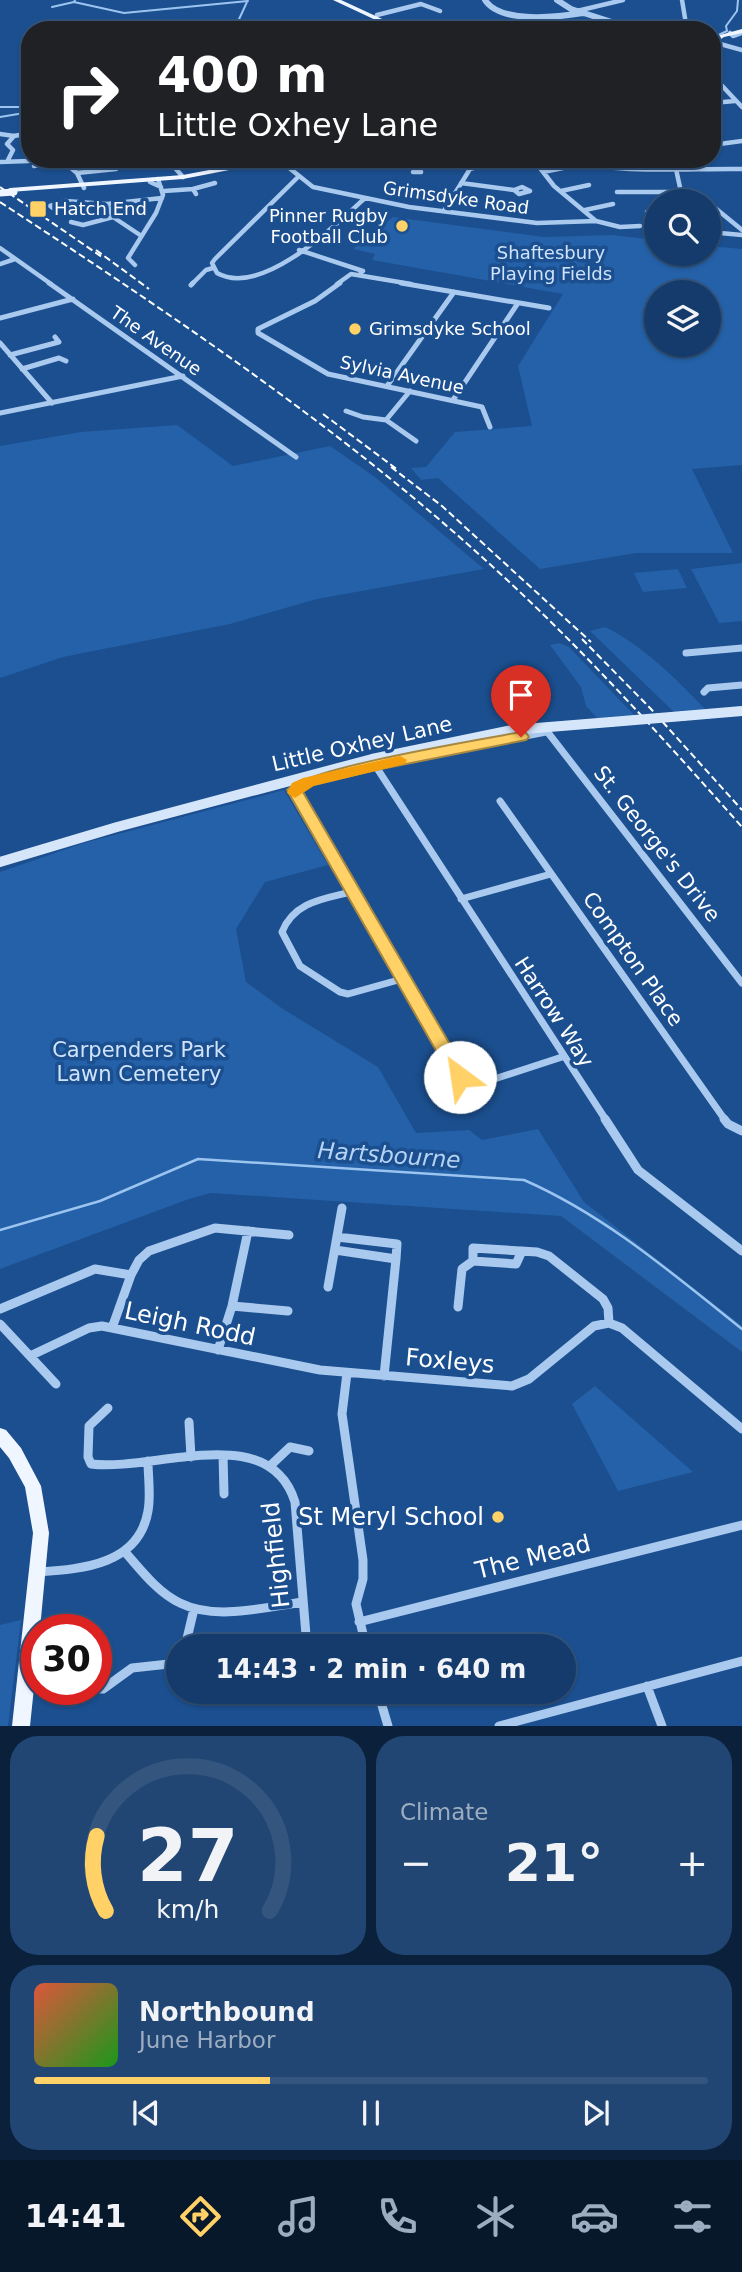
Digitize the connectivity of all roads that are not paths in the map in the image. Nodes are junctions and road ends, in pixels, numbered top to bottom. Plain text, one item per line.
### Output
1 (337, 0) edge
2 (345, 0) edge
3 (485, 0) edge
4 (556, 0) edge
5 (624, 0) edge
6 (682, 0) edge
7 (616, 1) edge
8 (583, 2) dead end
9 (358, 7) junction
10 (593, 7) junction
11 (440, 11) dead end
12 (580, 12) junction
13 (377, 15) junction
14 (446, 16) dead end
15 (385, 21) edge
16 (390, 21) edge
17 (452, 21) edge
18 (609, 21) edge
19 (686, 21) edge
20 (742, 32) edge
21 (721, 38) edge
22 (721, 45) edge
23 (742, 50) edge
24 (721, 85) edge
25 (735, 101) junction
26 (721, 102) edge
27 (742, 107) edge
28 (0, 134) edge
29 (16, 134) junction
30 (21, 134) edge
31 (742, 141) edge
32 (7, 144) junction
33 (721, 144) edge
34 (0, 145) edge
35 (8, 160) junction
36 (21, 161) edge
37 (0, 162) edge
38 (70, 168) edge
39 (96, 168) edge
40 (108, 168) edge
41 (174, 168) edge
42 (220, 168) edge
43 (288, 168) edge
44 (473, 168) edge
45 (540, 168) edge
46 (563, 168) dead end
47 (644, 168) edge
48 (116, 169) dead end
49 (676, 169) junction
50 (742, 169) edge
51 (543, 172) junction
52 (76, 173) junction
53 (180, 177) junction
54 (298, 177) junction
55 (215, 183) dead end
56 (461, 183) junction
57 (158, 184) junction
58 (589, 185) dead end
59 (84, 187) junction
60 (680, 189) edge
61 (513, 190) dead end
62 (561, 191) junction
63 (0, 192) edge
64 (617, 192) dead end
65 (644, 192) edge
66 (162, 198) junction
67 (365, 198) junction
68 (107, 204) junction
69 (613, 204) dead end
70 (443, 211) junction
71 (585, 211) junction
72 (721, 213) edge
73 (61, 214) dead end
74 (114, 217) junction
75 (596, 221) junction
76 (71, 222) dead end
77 (640, 226) dead end
78 (742, 230) edge
79 (721, 233) edge
80 (140, 235) junction
81 (742, 235) edge
82 (0, 248) edge
83 (299, 250) junction
84 (15, 259) junction
85 (0, 264) edge
86 (135, 265) dead end
87 (213, 268) junction
88 (358, 275) junction
89 (191, 285) dead end
90 (454, 292) junction
91 (73, 299) junction
92 (518, 303) junction
93 (549, 308) dead end
94 (0, 318) edge
95 (55, 337) dead end
96 (0, 343) edge
97 (10, 355) junction
98 (66, 361) dead end
99 (22, 369) junction
100 (183, 376) junction
101 (387, 386) junction
102 (410, 391) junction
103 (453, 400) junction
104 (51, 403) junction
105 (346, 411) dead end
106 (0, 413) edge
107 (386, 420) junction
108 (490, 426) dead end
109 (416, 441) dead end
110 (296, 457) dead end
111 (742, 648) edge
112 (686, 653) dead end
113 (742, 685) edge
114 (704, 692) dead end
115 (742, 710) edge
116 (546, 729) junction
117 (374, 762) junction
118 (500, 801) dead end
119 (0, 862) edge
120 (551, 874) junction
121 (351, 892) junction
122 (461, 899) junction
123 (402, 979) junction
124 (742, 983) edge
125 (562, 1057) junction
126 (742, 1131) edge
127 (342, 1208) dead end
128 (248, 1231) junction
129 (289, 1235) dead end
130 (337, 1237) junction
131 (335, 1250) junction
132 (522, 1251) junction
133 (742, 1251) edge
134 (396, 1259) junction
135 (472, 1261) junction
136 (131, 1275) junction
137 (328, 1287) dead end
138 (232, 1306) junction
139 (458, 1307) dead end
140 (0, 1308) edge
141 (288, 1311) dead end
142 (609, 1323) junction
143 (0, 1324) edge
144 (112, 1328) junction
145 (218, 1350) junction
146 (30, 1356) junction
147 (347, 1373) junction
148 (384, 1376) junction
149 (56, 1384) dead end
150 (108, 1408) dead end
151 (189, 1423) dead end
152 (742, 1429) edge
153 (0, 1436) edge
154 (309, 1451) dead end
155 (223, 1455) junction
156 (191, 1457) junction
157 (148, 1461) junction
158 (271, 1465) junction
159 (225, 1494) dead end
160 (742, 1525) edge
161 (125, 1552) junction
162 (38, 1572) junction
163 (303, 1602) junction
164 (194, 1609) junction
165 (359, 1622) junction
166 (188, 1634) edge
167 (306, 1634) edge
168 (362, 1634) edge
169 (742, 1661) edge
170 (166, 1664) edge
171 (112, 1682) edge
172 (647, 1686) junction
173 (382, 1704) edge
174 (21, 1726) edge
175 (388, 1726) edge
176 (499, 1726) edge
177 (662, 1726) edge

1 - 9 main road
2 - 9 main road
3 - 12 street
4 - 12 street
5 - 7 street
6 - 19 street
7 - 10 street
8 - 10 street
9 - 13 main road
9 - 15 main road
10 - 12 street
11 - 13 street
12 - 18 street
13 - 16 main road
14 - 17 street
20 - 21 main road
22 - 23 street
24 - 25 street
25 - 26 street
25 - 27 street
28 - 29 street
29 - 30 street
29 - 32 street
31 - 33 street
32 - 34 street
32 - 35 street
35 - 36 street
35 - 37 street
38 - 52 street
39 - 52 street
40 - 48 street
41 - 53 street
42 - 53 main road
43 - 54 street, Grimsdyke Road
44 - 56 street
45 - 51 street
46 - 51 street
47 - 49 street
49 - 50 street
49 - 60 street
51 - 62 street
52 - 59 street
53 - 57 main road
54 - 67 street, Grimsdyke Road
54 - 87 street
55 - 57 street
56 - 61 street
56 - 70 street
57 - 59 main road
57 - 66 street
58 - 62 street
59 - 63 main road, bridge
62 - 71 street
64 - 65 street
66 - 68 street
66 - 80 street
67 - 70 street, Grimsdyke Road
67 - 83 street
68 - 73 street
68 - 74 street
69 - 71 street
70 - 75 street, Grimsdyke Road
71 - 75 street
72 - 78 street
74 - 76 street
74 - 80 street
75 - 77 street, Grimsdyke Road
79 - 81 street
80 - 86 street
82 - 84 street, The Avenue
83 - 87 street
83 - 88 street
84 - 85 street
84 - 91 street, The Avenue
87 - 89 street
88 - 90 street
88 - 101 street, Sylvia Avenue
90 - 92 street
90 - 101 street
91 - 94 street
91 - 100 street, The Avenue
92 - 93 street
92 - 103 street
95 - 97 street
96 - 97 street
97 - 99 street
98 - 99 street
99 - 104 street
100 - 104 street
100 - 110 street, The Avenue
101 - 102 street, Sylvia Avenue
102 - 103 street, Sylvia Avenue
102 - 107 street
103 - 108 street, Sylvia Avenue
104 - 106 street
105 - 107 street
107 - 109 street
111 - 112 street
113 - 114 street
115 - 116 main road, Little Oxhey Lane, bridge
116 - 117 main road, Little Oxhey Lane
116 - 124 street, St. George's Drive
117 - 119 main road, Little Oxhey Lane
117 - 121 street, Little Oxhey Lane
117 - 122 street, Harrow Way
118 - 120 street, Compton Place
120 - 122 street
120 - 126 street, Compton Place
121 - 123 street
121 - 123 street
122 - 125 street, Harrow Way
123 - 125 street
125 - 133 street, Harrow Way
127 - 130 street
128 - 129 street
128 - 136 street
128 - 138 street
130 - 131 street
130 - 134 street
131 - 134 street
131 - 137 street
132 - 135 street
132 - 135 street
132 - 142 street
134 - 148 street
135 - 139 street
136 - 140 street
136 - 144 street
138 - 141 street
138 - 145 street
142 - 148 street, Foxleys
142 - 152 street
143 - 146 street
144 - 145 street, Leigh Rodd
144 - 146 street, Leigh Rodd
145 - 147 street, Leigh Rodd
146 - 149 street
147 - 148 street, Foxleys
147 - 165 street
150 - 157 street
151 - 156 street
153 - 162 main road
154 - 158 street
155 - 156 street
155 - 158 street
155 - 159 street
156 - 157 street
157 - 161 street
158 - 163 street, Highfield
160 - 165 street, The Mead
161 - 162 street
161 - 164 street
162 - 174 main road
163 - 164 street
163 - 167 street, Highfield
164 - 166 street
165 - 168 street
169 - 172 street
170 - 171 street
172 - 176 street
172 - 177 street
173 - 175 street

